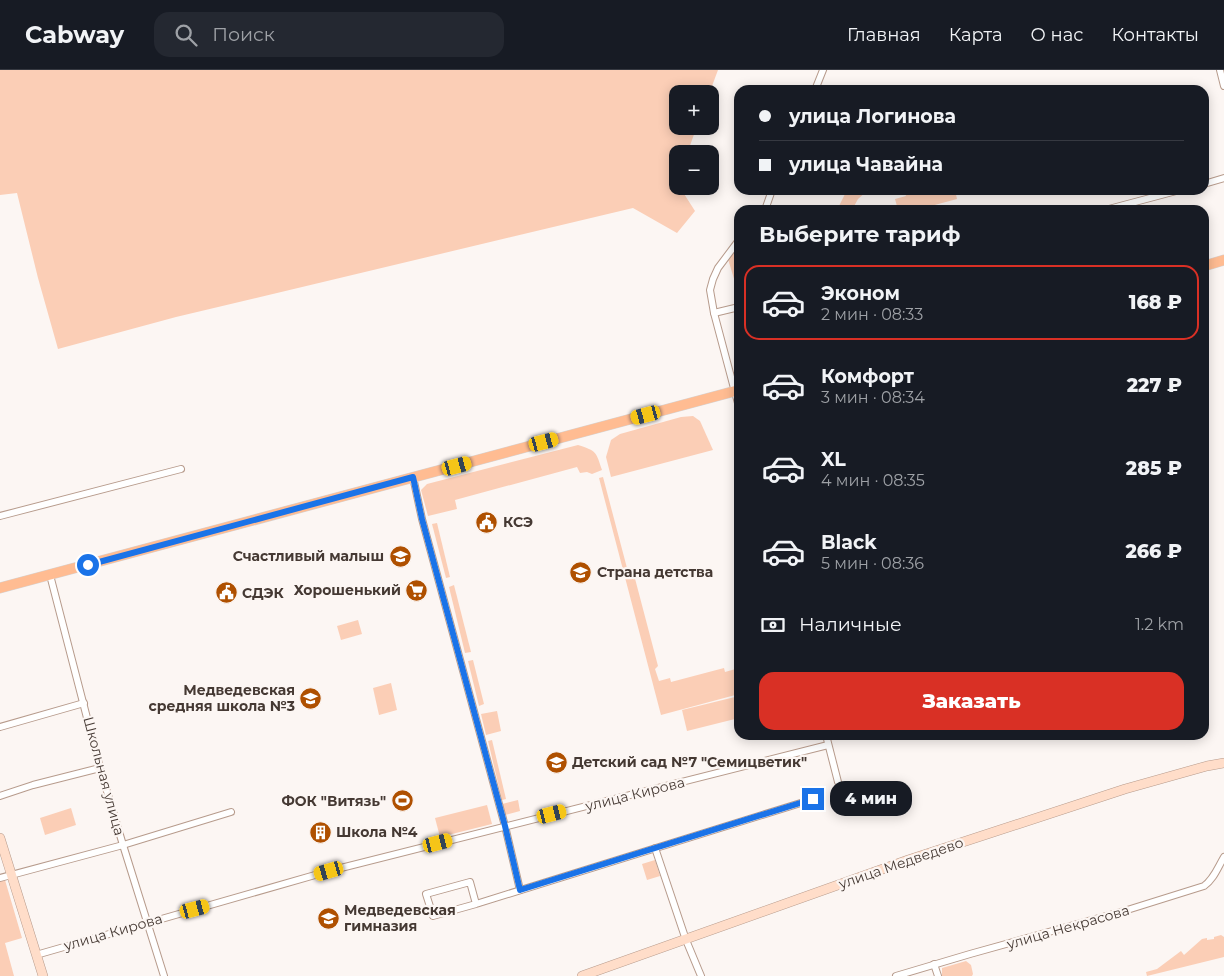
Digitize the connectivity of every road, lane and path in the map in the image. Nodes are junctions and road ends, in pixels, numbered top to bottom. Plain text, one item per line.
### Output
1 (823, 70) edge
2 (1220, 70) edge
3 (817, 85) edge
4 (1224, 86) edge
5 (1224, 178) edge
6 (1209, 182) edge
7 (1161, 195) edge
8 (1124, 205) edge
9 (734, 246) edge
10 (1224, 260) edge
11 (1209, 264) edge
12 (734, 308) edge
13 (714, 313) junction
14 (734, 381) edge
15 (734, 392) edge
16 (181, 469) dead end
17 (413, 477) junction
18 (0, 516) edge
19 (50, 575) junction
20 (0, 588) edge
21 (84, 703) junction
22 (0, 727) edge
23 (827, 740) edge
24 (828, 745) junction
25 (1224, 763) edge
26 (100, 768) junction
27 (838, 782) dead end
28 (0, 796) edge
29 (820, 797) dead end
30 (231, 812) dead end
31 (505, 826) junction
32 (0, 838) edge
33 (123, 845) junction
34 (656, 848) junction
35 (1224, 857) edge
36 (11, 875) junction
37 (0, 878) edge
38 (520, 890) junction
39 (476, 904) junction
40 (147, 922) junction
41 (686, 940) junction
42 (36, 954) junction
43 (934, 964) junction
44 (43, 976) edge
45 (164, 976) edge
46 (582, 976) edge
47 (701, 976) edge
48 (896, 976) edge
49 (938, 976) edge

1 - 3 street
2 - 4 street
5 - 6 street
7 - 8 street
9 - 13 street
10 - 11 main road
12 - 13 street
13 - 14 street
15 - 17 main road
16 - 18 street
17 - 19 main road
17 - 31 street
19 - 20 main road
19 - 21 street, Школьная улица
21 - 22 street
21 - 26 street, Школьная улица
23 - 24 street
24 - 27 street
24 - 31 street, улица Кирова
25 - 41 street, улица Медведево
26 - 28 street
26 - 33 street, Школьная улица
29 - 34 street
30 - 33 street
31 - 38 street
31 - 40 street, улица Кирова
32 - 36 street
33 - 36 street
33 - 40 street, Школьная улица
34 - 38 street
34 - 41 street
35 - 43 street, улица Некрасова
36 - 37 street
36 - 42 street
38 - 39 street
39 - 39 street
40 - 42 street, улица Кирова
40 - 45 street, Школьная улица
41 - 46 street, улица Медведево
41 - 47 street
42 - 44 street
43 - 48 street, улица Некрасова
43 - 49 street

